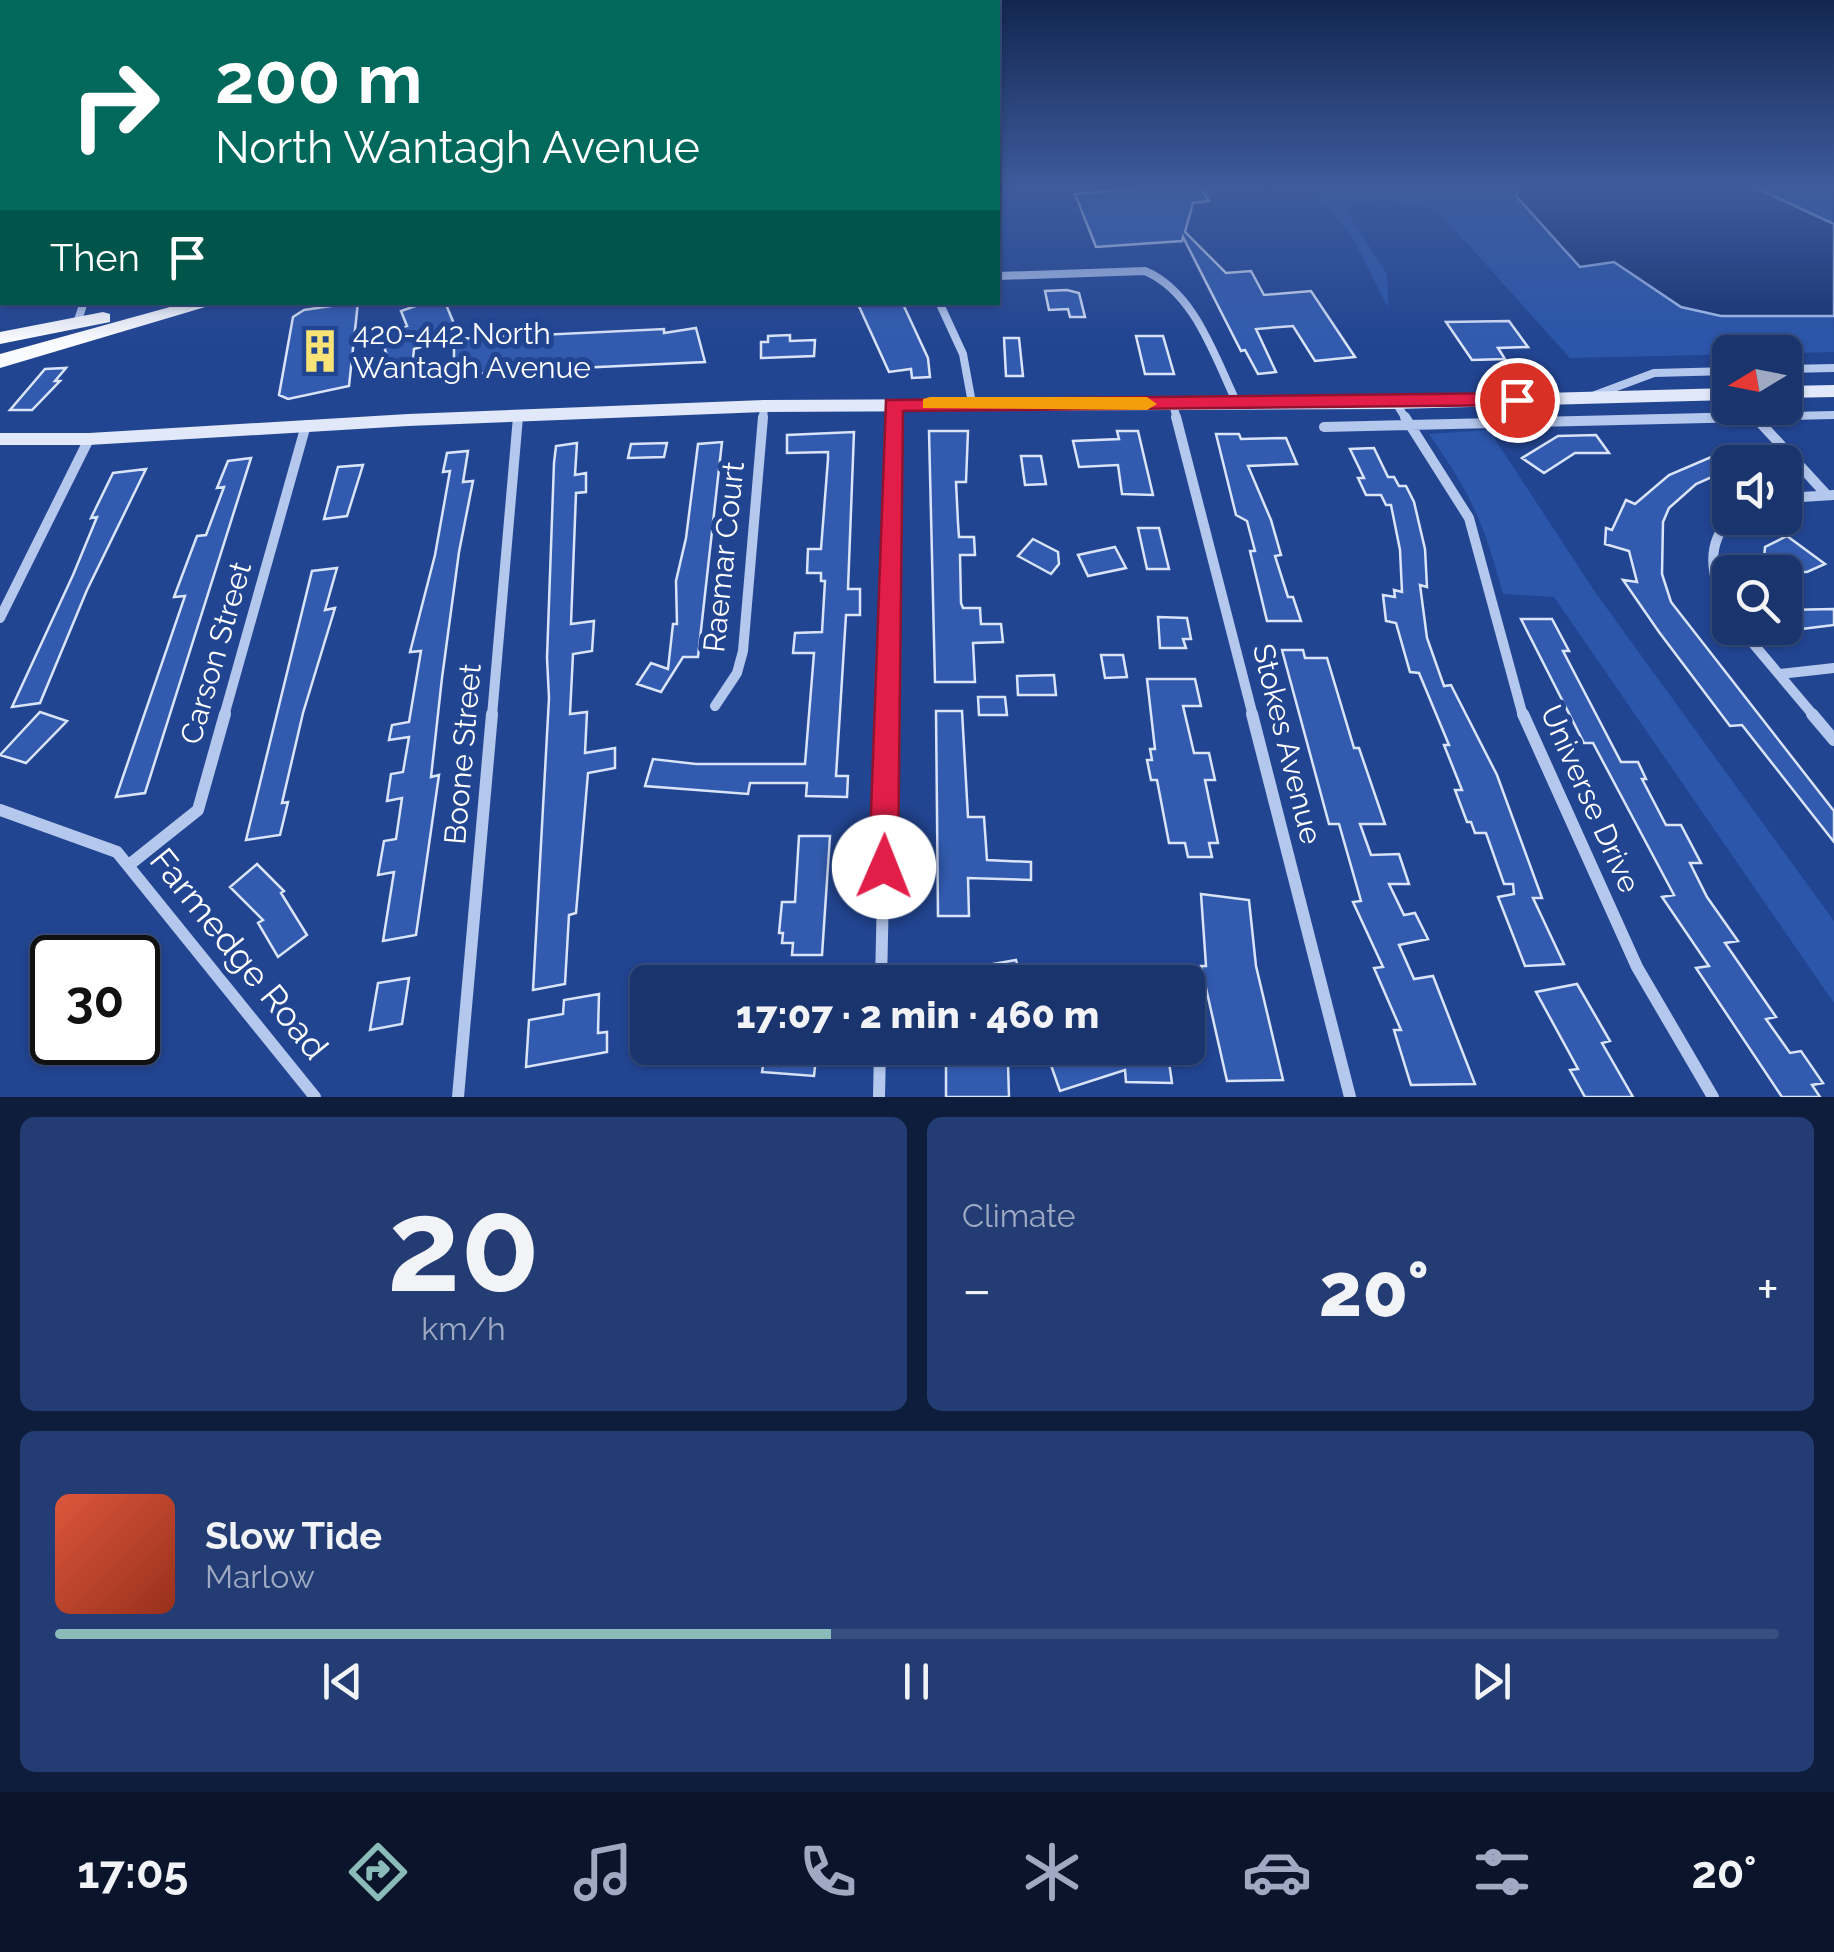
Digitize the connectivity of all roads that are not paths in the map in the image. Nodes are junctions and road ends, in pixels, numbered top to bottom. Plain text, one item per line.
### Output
1 (1000, 276) edge
2 (157, 305) edge
3 (201, 305) edge
4 (940, 305) edge
5 (80, 313) edge
6 (0, 338) edge
7 (0, 360) edge
8 (1834, 368) edge
9 (1802, 369) edge
10 (1712, 371) edge
11 (1834, 391) edge
12 (1802, 392) edge
13 (1712, 395) edge
14 (1588, 398) junction
15 (972, 403) junction
16 (1237, 403) junction
17 (1174, 404) junction
18 (1396, 404) junction
19 (893, 405) junction
20 (764, 406) junction
21 (1834, 415) edge
22 (518, 416) junction
23 (1802, 416) edge
24 (1712, 418) edge
25 (1764, 425) edge
26 (306, 426) junction
27 (1410, 426) junction
28 (1324, 427) dead end
29 (89, 439) junction
30 (0, 440) edge
31 (1830, 494) edge
32 (1802, 496) edge
33 (0, 618) edge
34 (1755, 645) edge
35 (1834, 668) edge
36 (1780, 674) junction
37 (715, 706) dead end
38 (1834, 740) edge
39 (0, 810) edge
40 (129, 865) junction
41 (881, 965) edge
42 (880, 1065) edge
43 (316, 1097) edge
44 (458, 1097) edge
45 (879, 1097) edge
46 (1350, 1097) edge
47 (1713, 1097) edge

1 - 16 street
2 - 5 main road
3 - 7 main road
4 - 15 street
5 - 6 main road
8 - 9 street
10 - 14 street
11 - 12 main road
13 - 14 main road
14 - 18 main road
15 - 17 main road
15 - 19 main road
16 - 17 main road
16 - 18 main road
17 - 46 street, Stokes Avenue
18 - 27 street, Universe Drive
19 - 20 main road
19 - 41 street
20 - 22 main road
20 - 37 street, Raemar Court
21 - 23 street
22 - 26 main road
22 - 44 street, Boone Street
24 - 27 street
25 - 31 street
26 - 29 main road
26 - 40 street, Carson Street
27 - 28 street
27 - 47 street, Universe Drive
29 - 30 main road
29 - 33 street
31 - 32 street
34 - 36 street
35 - 36 street
36 - 38 street
39 - 40 street, Farmedge Road
40 - 43 street, Farmedge Road
42 - 45 street

